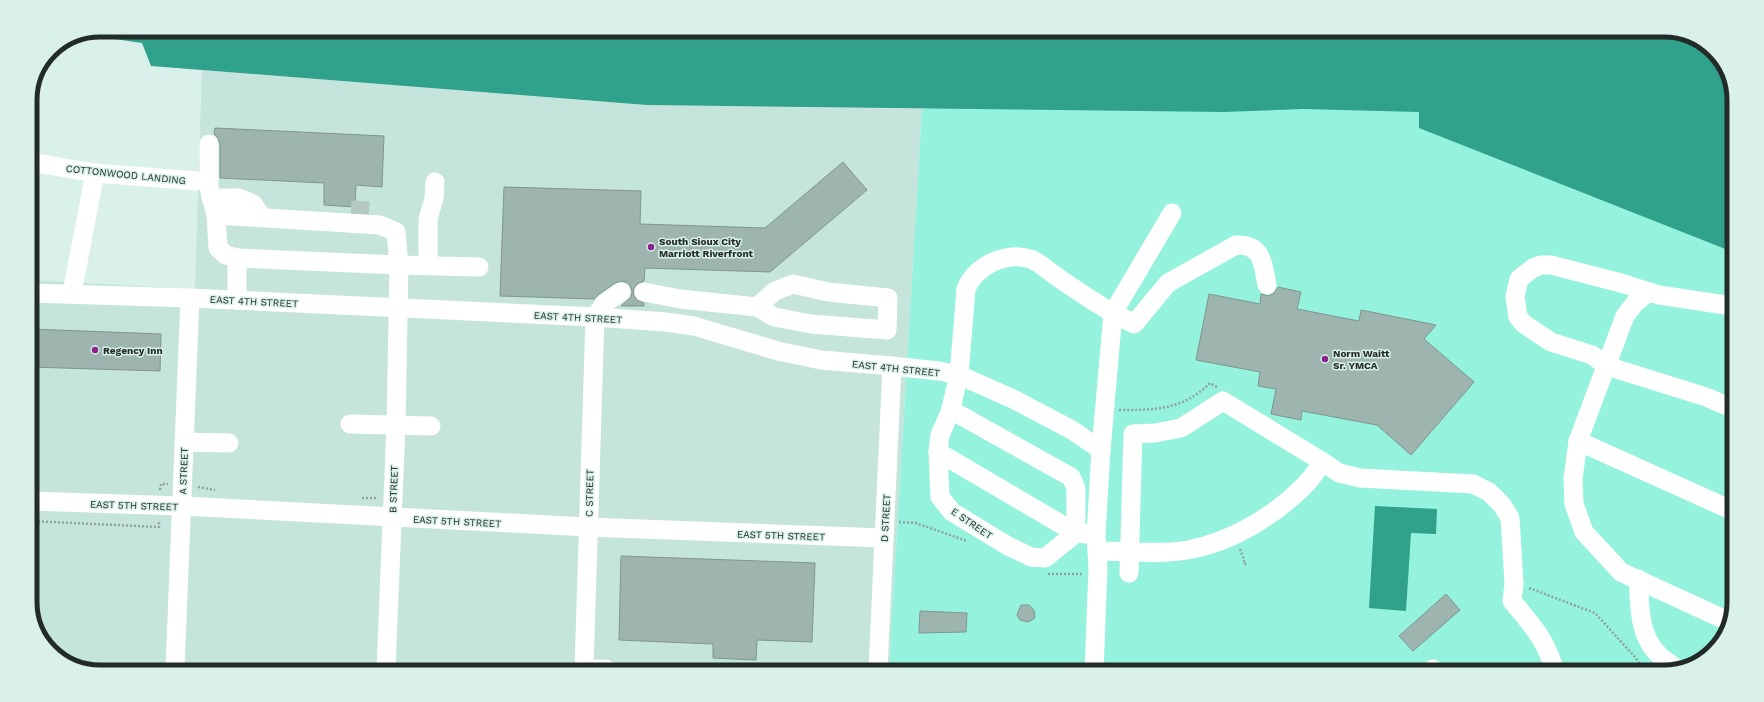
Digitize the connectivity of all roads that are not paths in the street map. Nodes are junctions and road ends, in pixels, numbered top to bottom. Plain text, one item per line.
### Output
1 (209, 144) dead end
2 (37, 163) edge
3 (95, 173) junction
4 (197, 181) dead end
5 (435, 182) dead end
6 (214, 207) junction
7 (1172, 213) dead end
8 (335, 222) junction
9 (396, 232) junction
10 (237, 258) junction
11 (399, 265) junction
12 (428, 265) junction
13 (479, 267) dead end
14 (1267, 285) dead end
15 (621, 292) dead end
16 (644, 292) dead end
17 (1648, 292) junction
18 (37, 293) edge
19 (72, 293) junction
20 (666, 296) junction
21 (190, 298) junction
22 (237, 300) junction
23 (1727, 305) edge
24 (757, 307) junction
25 (399, 308) junction
26 (1113, 313) junction
27 (595, 317) junction
28 (666, 322) junction
29 (892, 366) junction
30 (1607, 366) junction
31 (959, 375) junction
32 (1727, 406) edge
33 (951, 410) junction
34 (350, 424) dead end
35 (396, 426) junction
36 (431, 426) dead end
37 (1578, 441) junction
38 (184, 442) junction
39 (229, 443) dead end
40 (1101, 450) junction
41 (938, 452) junction
42 (1323, 462) junction
43 (37, 501) edge
44 (182, 506) junction
45 (1727, 508) edge
46 (392, 517) junction
47 (588, 527) junction
48 (1076, 533) junction
49 (884, 538) junction
50 (1096, 543) junction
51 (1129, 552) junction
52 (1129, 574) dead end
53 (1638, 579) junction
54 (1725, 619) edge
55 (1671, 664) edge
56 (175, 665) edge
57 (386, 665) edge
58 (584, 665) edge
59 (878, 665) edge
60 (1094, 665) edge
61 (1553, 665) edge

1 - 6 street
2 - 3 street, COTTONWOOD LANDING
3 - 4 street, COTTONWOOD LANDING
3 - 19 street
5 - 12 street
6 - 8 street
6 - 10 street
7 - 26 street
8 - 9 street
8 - 9 street
9 - 11 street, B STREET
10 - 11 street
10 - 22 street
11 - 12 street
11 - 25 street, B STREET
12 - 13 street
14 - 26 street, E STREET
15 - 27 street
16 - 20 street
17 - 23 street
17 - 30 street
17 - 30 street
18 - 19 street, EAST 4TH STREET
19 - 21 street, EAST 4TH STREET
20 - 24 street
20 - 28 street
21 - 22 street, EAST 4TH STREET
21 - 38 street, A STREET
22 - 25 street, EAST 4TH STREET
24 - 24 street
25 - 27 street, EAST 4TH STREET
25 - 35 street, B STREET
26 - 31 street, E STREET
26 - 40 street
27 - 28 street, EAST 4TH STREET
27 - 47 street, C STREET
28 - 29 street, EAST 4TH STREET
29 - 31 street, EAST 4TH STREET
29 - 49 street, D STREET
30 - 32 street
30 - 37 street
31 - 33 street, E STREET
31 - 40 street, EAST 4TH STREET
33 - 41 street, E STREET
33 - 48 street
34 - 35 street
35 - 36 street
35 - 46 street, B STREET
37 - 45 street
37 - 53 street
38 - 39 street
38 - 44 street, A STREET
40 - 50 street
41 - 48 street
41 - 48 street, E STREET
42 - 51 street
42 - 51 street
42 - 61 street
43 - 44 street, EAST 5TH STREET
44 - 46 street, EAST 5TH STREET
44 - 56 street, A STREET
46 - 47 street, EAST 5TH STREET
46 - 57 street, B STREET
47 - 49 street, EAST 5TH STREET
47 - 58 street, C STREET
48 - 50 street
49 - 59 street, D STREET
50 - 51 street
50 - 60 street
51 - 52 street
53 - 54 street
53 - 55 street

